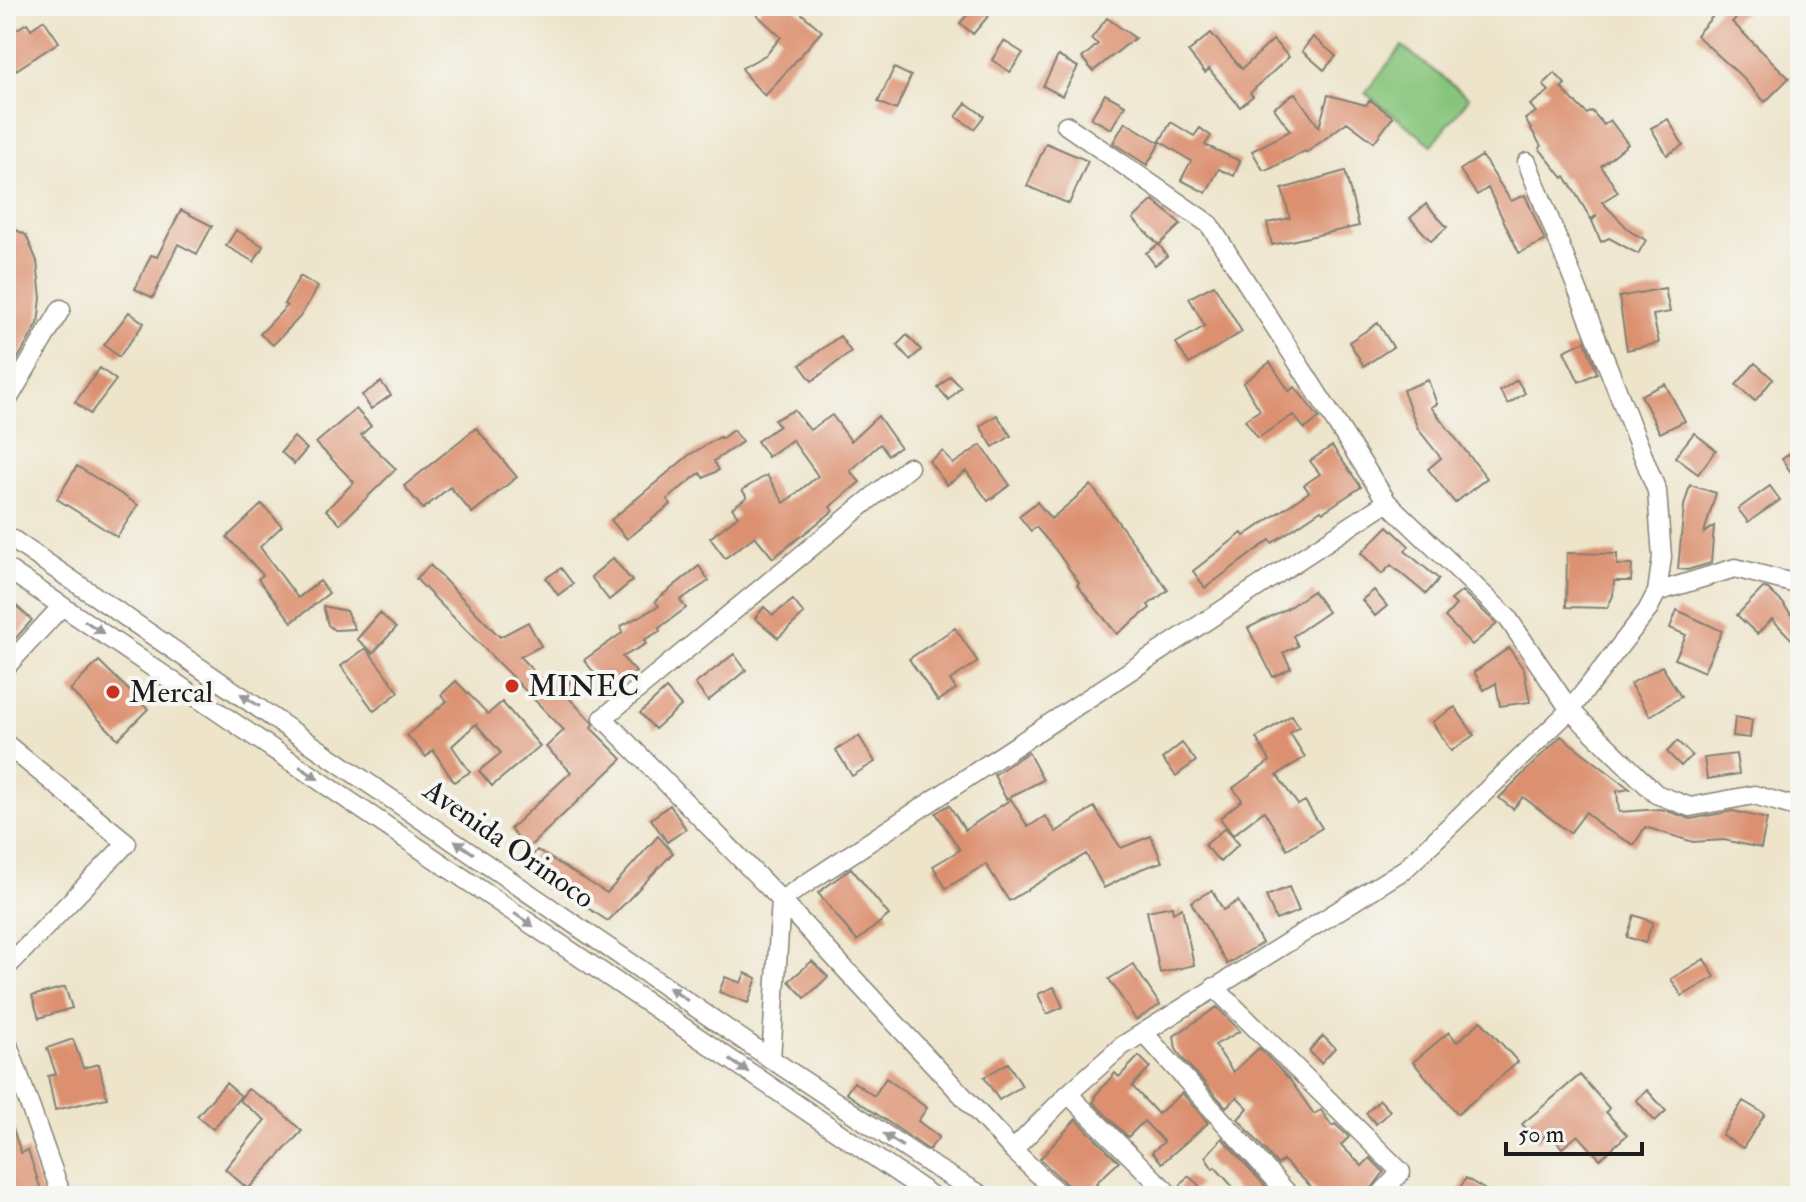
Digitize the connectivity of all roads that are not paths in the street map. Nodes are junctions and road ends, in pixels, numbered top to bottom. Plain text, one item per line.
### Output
1 (1066, 125) dead end
2 (1527, 162) dead end
3 (61, 309) dead end
4 (6, 403) edge
5 (909, 467) dead end
6 (1387, 502) junction
7 (6, 535) edge
8 (6, 568) edge
9 (1800, 585) edge
10 (1657, 592) junction
11 (62, 606) junction
12 (6, 667) edge
13 (1570, 710) junction
14 (6, 744) edge
15 (1800, 808) edge
16 (781, 900) junction
17 (6, 968) edge
18 (1214, 987) junction
19 (1144, 1033) junction
20 (6, 1039) edge
21 (771, 1059) junction
22 (1068, 1094) junction
23 (1013, 1150) junction
24 (931, 1165) junction
25 (928, 1195) edge
26 (62, 1196) edge
27 (983, 1196) edge
28 (1061, 1196) edge
29 (1171, 1196) edge
30 (1290, 1196) edge
31 (1379, 1196) edge

1 - 6 street
2 - 10 street
3 - 4 street
5 - 16 street
6 - 13 street
6 - 16 street
21 -> 7 street, Avenida Orinoco
8 - 11 street, Avenida Orinoco
9 - 10 street
10 - 13 street
11 - 12 street
11 -> 25 street, Avenida Orinoco
13 - 15 street
13 - 18 street
14 - 17 street
16 - 21 street
16 - 23 street
18 - 19 street
18 - 31 street
19 - 22 street
19 - 30 street
20 - 26 street
24 -> 21 street, Avenida Orinoco
22 - 23 street
22 - 29 street
23 - 28 street
24 - 25 street
24 - 27 street, Avenida Orinoco

